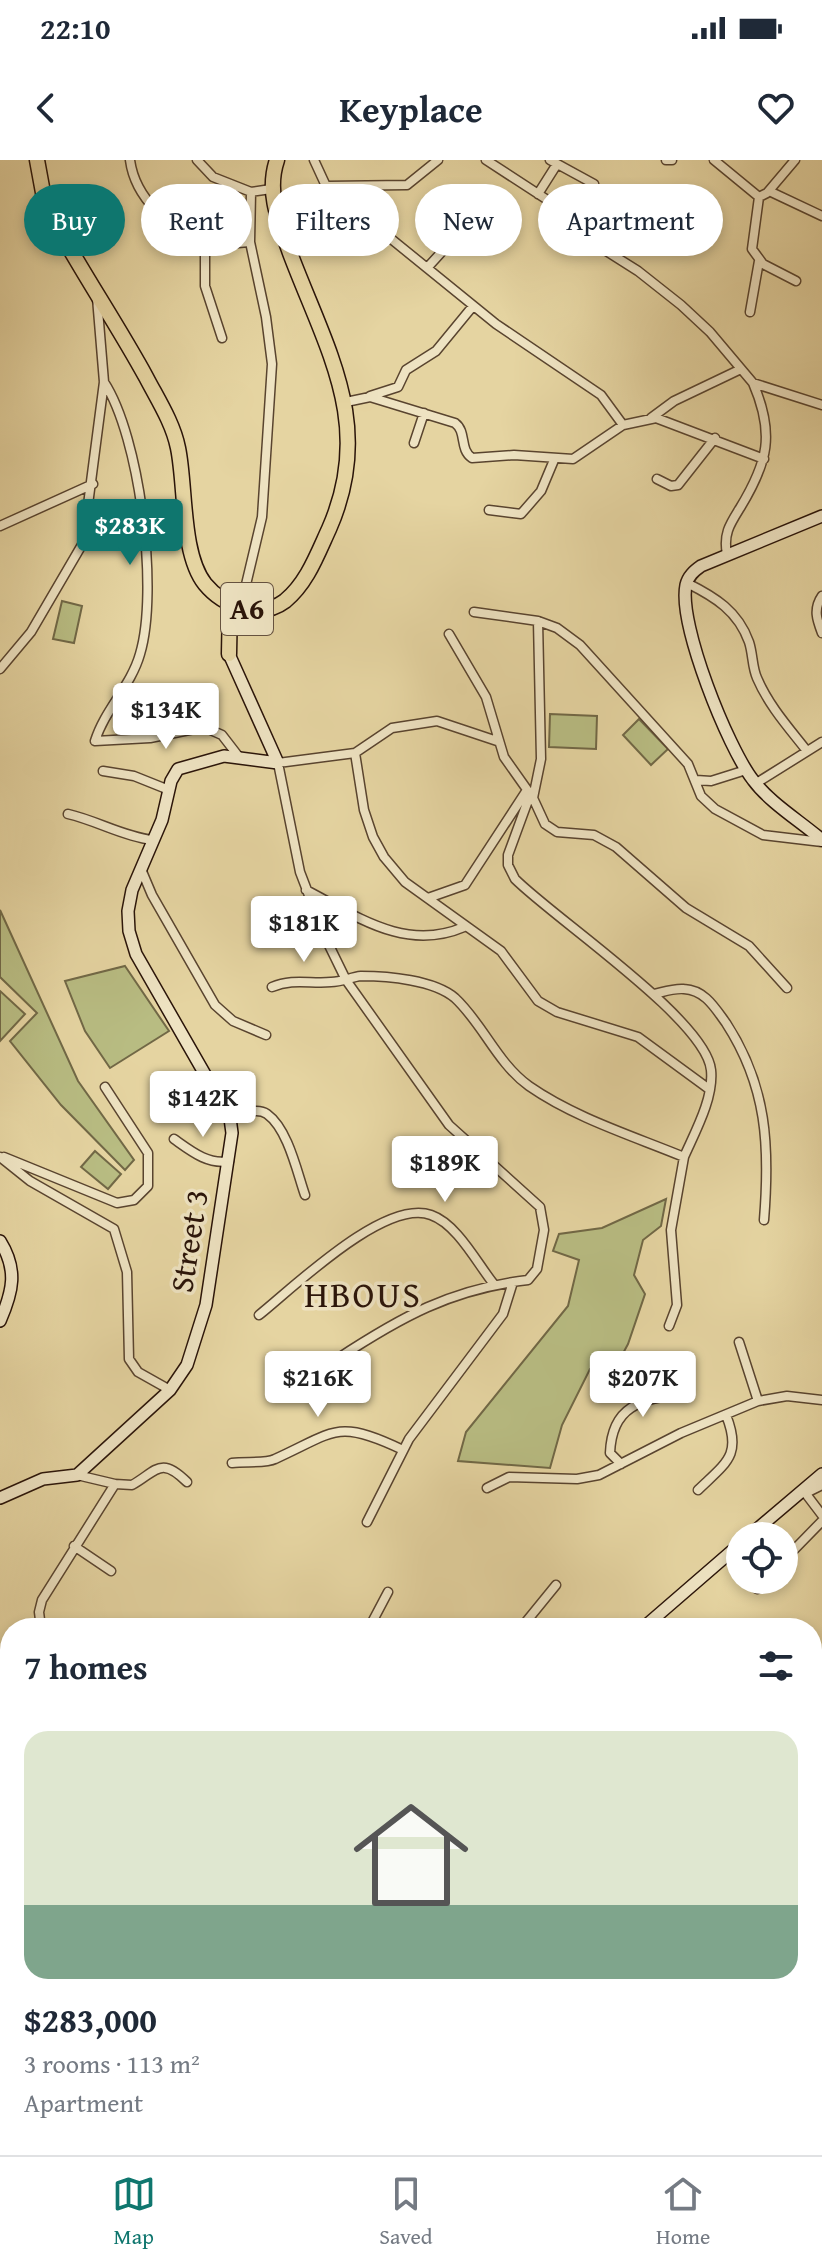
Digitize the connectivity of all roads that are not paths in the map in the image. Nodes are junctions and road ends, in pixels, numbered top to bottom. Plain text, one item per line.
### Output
1 (37, 160) edge
2 (130, 160) edge
3 (197, 160) edge
4 (277, 160) edge
5 (314, 160) edge
6 (438, 160) edge
7 (486, 160) edge
8 (666, 160) edge
9 (672, 160) edge
10 (714, 160) edge
11 (795, 160) edge
12 (553, 162) edge
13 (231, 184) edge
14 (272, 184) edge
15 (325, 184) edge
16 (543, 184) edge
17 (594, 184) dead end
18 (399, 185) edge
19 (769, 191) junction
20 (141, 194) edge
21 (538, 194) edge
22 (759, 197) junction
23 (822, 216) edge
24 (399, 245) edge
25 (252, 251) edge
26 (205, 256) edge
27 (291, 256) edge
28 (438, 256) edge
29 (614, 256) edge
30 (759, 261) junction
31 (427, 268) junction
32 (796, 281) dead end
33 (97, 293) junction
34 (473, 306) junction
35 (750, 312) dead end
36 (222, 338) dead end
37 (741, 369) junction
38 (104, 382) junction
39 (753, 383) junction
40 (367, 397) junction
41 (346, 402) junction
42 (822, 405) edge
43 (424, 413) junction
44 (651, 418) junction
45 (623, 425) junction
46 (715, 438) junction
47 (414, 443) dead end
48 (764, 459) junction
49 (554, 460) junction
50 (657, 479) dead end
51 (93, 484) junction
52 (489, 510) dead end
53 (822, 516) edge
54 (0, 526) edge
55 (727, 554) junction
56 (687, 583) junction
57 (244, 593) joint
58 (822, 596) edge
59 (237, 606) junction
60 (474, 612) dead end
61 (538, 621) junction
62 (822, 633) edge
63 (449, 634) dead end
64 (229, 654) joint
65 (0, 669) edge
66 (497, 741) junction
67 (822, 742) edge
68 (807, 751) junction
69 (355, 753) junction
70 (239, 757) junction
71 (278, 763) junction
72 (746, 770) junction
73 (103, 771) dead end
74 (696, 780) junction
75 (755, 784) junction
76 (169, 790) junction
77 (530, 794) junction
78 (68, 814) dead end
79 (152, 840) junction
80 (822, 841) edge
81 (141, 868) junction
82 (306, 890) junction
83 (428, 898) junction
84 (464, 927) junction
85 (346, 980) junction
86 (272, 987) dead end
87 (787, 988) dead end
88 (654, 994) junction
89 (266, 1035) dead end
90 (105, 1087) dead end
91 (709, 1089) junction
92 (230, 1118) junction
93 (174, 1139) dead end
94 (0, 1156) edge
95 (684, 1157) junction
96 (229, 1161) junction
97 (305, 1195) dead end
98 (764, 1220) dead end
99 (0, 1241) edge
100 (513, 1282) junction
101 (493, 1283) junction
102 (259, 1315) dead end
103 (0, 1321) edge
104 (669, 1326) dead end
105 (739, 1342) dead end
106 (337, 1359) dead end
107 (170, 1390) junction
108 (683, 1393) dead end
109 (822, 1400) edge
110 (758, 1401) junction
111 (726, 1415) junction
112 (403, 1450) junction
113 (232, 1463) dead end
114 (621, 1464) junction
115 (822, 1474) edge
116 (77, 1475) junction
117 (187, 1482) dead end
118 (115, 1484) junction
119 (822, 1485) edge
120 (487, 1488) dead end
121 (698, 1490) dead end
122 (805, 1491) junction
123 (0, 1498) edge
124 (822, 1518) edge
125 (367, 1522) dead end
126 (766, 1522) edge
127 (798, 1545) edge
128 (74, 1546) junction
129 (726, 1556) edge
130 (111, 1571) dead end
131 (556, 1585) dead end
132 (388, 1592) dead end
133 (41, 1618) edge
134 (374, 1618) edge
135 (529, 1618) edge
136 (655, 1618) edge

1 - 33 highway, A6
2 - 20 street
3 - 13 street
4 - 14 highway, A6
5 - 15 street
6 - 18 street
7 - 21 street
8 - 9 street
10 - 22 street
11 - 19 street
12 - 16 street
12 - 17 street
19 - 22 street
19 - 23 street
22 - 30 street
24 - 31 street
25 - 57 street
26 - 36 street
27 - 41 highway, A6
28 - 31 street
29 - 37 street
30 - 32 street
30 - 35 street
31 - 34 street
33 - 38 street
33 - 59 highway, A6
34 - 40 street
34 - 45 street
37 - 39 street
37 - 44 street
38 - 51 street
38 - 70 street
39 - 42 street
39 - 48 street
40 - 41 street
40 - 43 street
41 - 59 highway, A6
43 - 47 street
43 - 49 street
44 - 45 street
44 - 46 street
45 - 49 street
46 - 48 street
46 - 50 street
48 - 55 street
49 - 52 street
51 - 54 street
51 - 65 street
53 - 55 street
55 - 56 street
56 - 68 street
56 - 72 street
57 - 59 highway
58 - 62 street
59 - 64 highway
60 - 61 street
61 - 74 street
61 - 77 street
63 - 66 street
64 - 71 street
66 - 69 street
66 - 77 street
67 - 68 street
68 - 75 street
69 - 71 street
69 - 83 street
70 - 71 street, Street 3
70 - 76 street, Street 3
71 - 82 street
72 - 74 street
72 - 75 street
73 - 76 street
74 - 80 street
75 - 80 street
76 - 79 street, Street 3
77 - 83 street
77 - 87 street
77 - 88 street
78 - 79 street
79 - 81 street, Street 3
81 - 89 street
81 - 92 street, Street 3
82 - 84 street
82 - 85 street
83 - 84 street
84 - 91 street
85 - 86 street
85 - 95 street
85 - 100 street
88 - 91 street
88 - 98 street
90 - 94 street
91 - 95 street
92 - 96 street, Street 3
92 - 97 street
93 - 96 street
94 - 107 street
95 - 104 street
96 - 107 street, Street 3
99 - 103 street
100 - 101 street
100 - 112 street
101 - 102 street
101 - 106 street
105 - 110 street
107 - 116 street, Street 3
108 - 114 street
109 - 110 street
110 - 111 street
111 - 114 street
111 - 121 street
112 - 113 street
112 - 125 street
114 - 120 street
115 - 122 street
116 - 118 street
116 - 123 street
117 - 118 street
118 - 128 street
119 - 122 street
122 - 124 street
122 - 126 street
124 - 127 street
128 - 130 street
128 - 133 street
129 - 136 street
131 - 135 street
132 - 134 street

